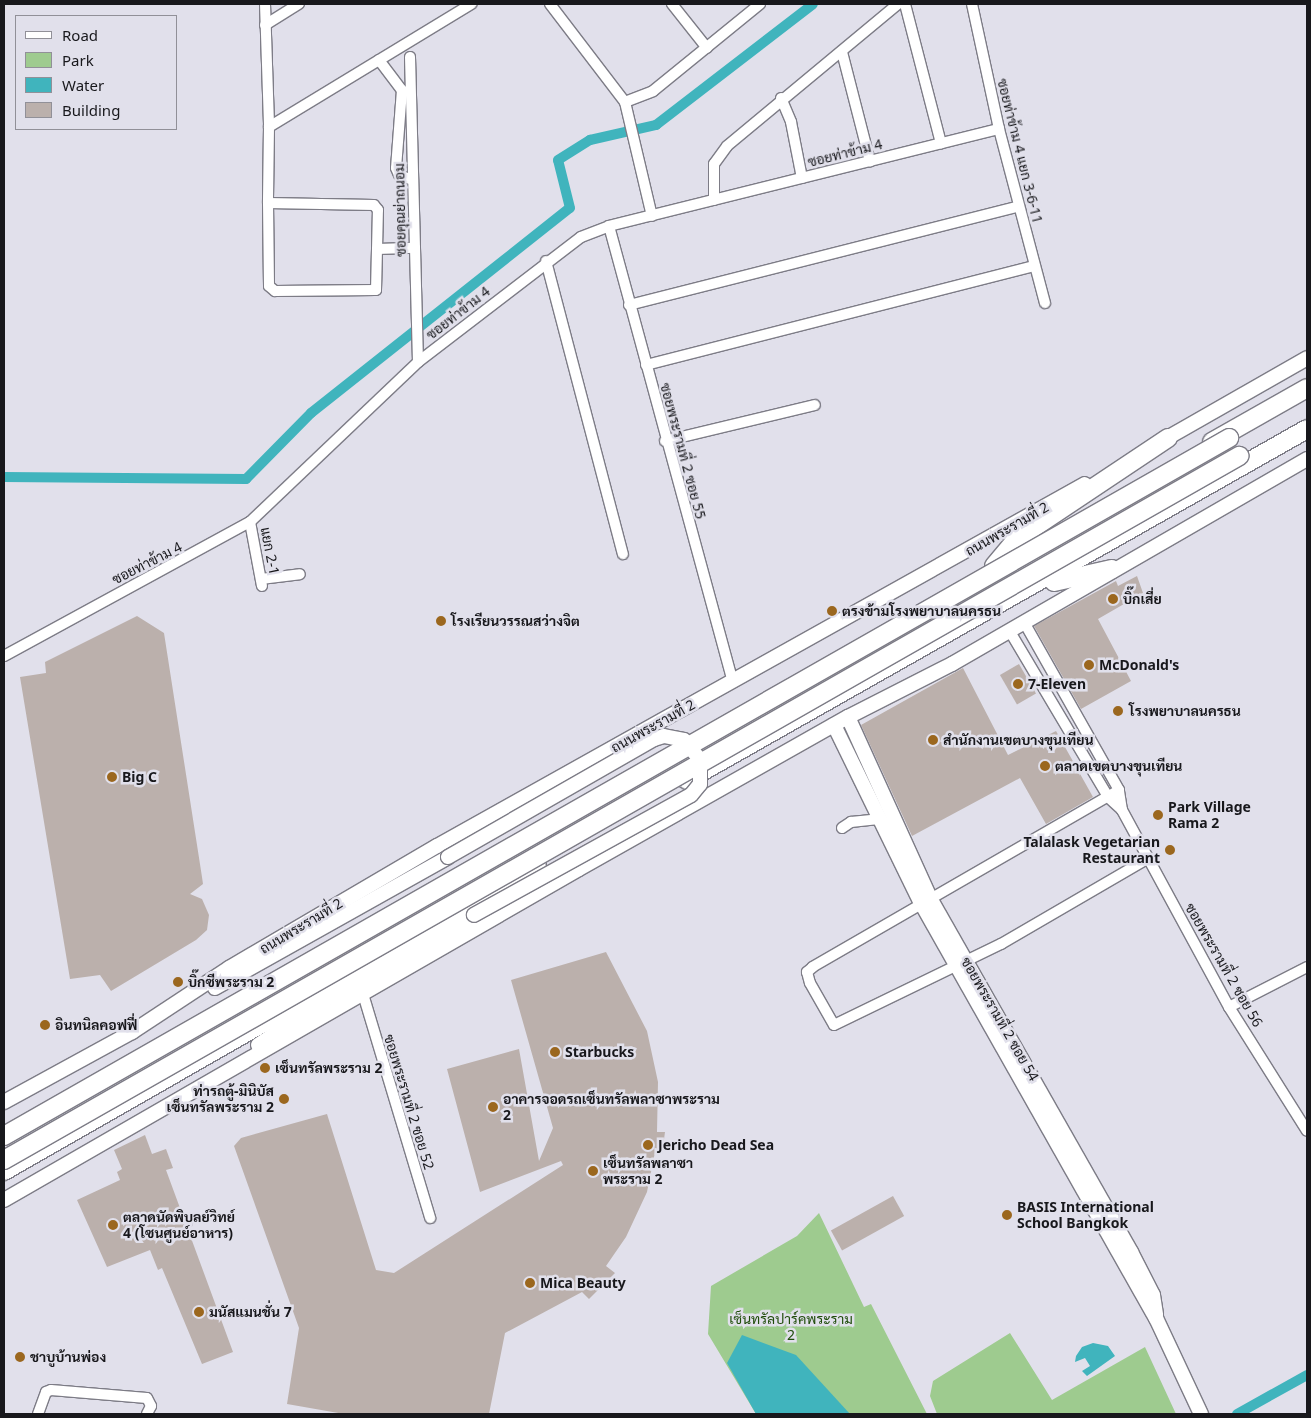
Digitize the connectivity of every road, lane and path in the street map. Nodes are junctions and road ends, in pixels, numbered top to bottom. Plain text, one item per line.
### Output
1 (265, 4) edge
2 (299, 4) edge
3 (471, 4) edge
4 (550, 4) edge
5 (672, 4) edge
6 (760, 4) edge
7 (898, 4) edge
8 (905, 4) edge
9 (972, 4) edge
10 (265, 25) junction
11 (706, 48) junction
12 (842, 52) junction
13 (410, 57) dead end
14 (379, 60) junction
15 (781, 98) junction
16 (625, 102) junction
17 (269, 127) junction
18 (999, 129) junction
19 (941, 143) junction
20 (870, 161) junction
21 (802, 178) junction
22 (413, 180) junction
23 (714, 200) junction
24 (268, 203) junction
25 (1019, 206) junction
26 (652, 216) junction
27 (609, 226) junction
28 (415, 248) junction
29 (377, 249) junction
30 (546, 261) junction
31 (1035, 266) junction
32 (1045, 303) dead end
33 (629, 305) junction
34 (1307, 358) edge
35 (418, 362) junction
36 (646, 365) junction
37 (1307, 388) edge
38 (815, 405) dead end
39 (1307, 430) edge
40 (1168, 438) junction
41 (1229, 438) dead end
42 (665, 441) junction
43 (1239, 456) dead end
44 (1307, 458) edge
45 (250, 522) junction
46 (623, 554) dead end
47 (994, 566) junction
48 (1112, 570) junction
49 (300, 574) dead end
50 (1019, 594) junction
51 (1024, 622) junction
52 (1009, 630) junction
53 (4, 656) edge
54 (733, 681) junction
55 (848, 717) junction
56 (834, 725) junction
57 (1119, 790) junction
58 (1108, 797) junction
59 (1122, 810) junction
60 (880, 819) junction
61 (842, 828) dead end
62 (1149, 858) junction
63 (925, 901) junction
64 (960, 961) junction
65 (1307, 967) edge
66 (363, 994) junction
67 (1230, 1006) junction
68 (161, 1015) junction
69 (225, 1071) junction
70 (4, 1102) edge
71 (1306, 1124) edge
72 (4, 1132) edge
73 (4, 1136) edge
74 (4, 1160) edge
75 (4, 1171) edge
76 (4, 1200) edge
77 (430, 1218) dead end
78 (1200, 1411) edge
79 (38, 1414) edge
80 (147, 1414) edge

1 - 10 street
2 - 10 street
3 - 14 street
4 - 16 street
5 - 11 street
6 - 11 street
7 - 12 street
8 - 19 street
9 - 18 street, ซอยท่าข้าม 4 แยก 3-6-11
10 - 17 street
11 - 16 street
12 - 15 street
12 - 20 street
13 - 22 street, ซอยคุณย่าถนอม
14 - 17 street
14 - 22 street
15 - 21 street
15 - 23 street
16 - 26 street
17 - 24 street
18 - 19 street, ซอยท่าข้าม 4
18 - 25 street, ซอยท่าข้าม 4 แยก 3-6-11
19 - 20 street, ซอยท่าข้าม 4
20 - 21 street, ซอยท่าข้าม 4
21 - 23 street, ซอยท่าข้าม 4
22 - 28 street, ซอยคุณย่าถนอม
23 - 26 street, ซอยท่าข้าม 4
24 - 29 street
24 - 29 street
25 - 31 street, ซอยท่าข้าม 4 แยก 3-6-11
25 - 33 street
26 - 27 street, ซอยท่าข้าม 4
27 - 30 street, ซอยท่าข้าม 4
27 - 33 street, ซอยพระรามที่ 2 ซอย 55
28 - 29 street
28 - 35 street, ซอยคุณย่าถนอม
30 - 35 street, ซอยท่าข้าม 4
30 - 46 street
31 - 32 street, ซอยท่าข้าม 4 แยก 3-6-11
31 - 36 street
33 - 36 street, ซอยพระรามที่ 2 ซอย 55
34 - 40 main road, ถนนพระรามที่ 2
35 - 45 street, ซอยท่าข้าม 4
36 - 42 street, ซอยพระรามที่ 2 ซอย 55
37 - 47 highway, ถนนพระรามที่ 2
38 - 42 street
39 - 50 highway
40 - 47 highway
40 - 54 main road, ถนนพระรามที่ 2
41 - 73 highway, bridge
42 - 54 street, ซอยพระรามที่ 2 ซอย 55
43 - 74 highway, bridge
44 - 48 main road
45 - 49 street, แยก 2-1
45 - 53 street, ซอยท่าข้าม 4
47 - 72 highway, ถนนพระรามที่ 2
48 - 50 highway
48 - 51 main road
50 - 75 highway
51 - 52 main road
51 - 57 street, ซอยพระรามที่ 2 ซอย 56
52 - 55 main road
52 - 58 street, ซอยพระรามที่ 2 ซอย 56
54 - 68 main road, ถนนพระรามที่ 2
55 - 56 main road
55 - 63 main road, ซอยพระรามที่ 2 ซอย 54
56 - 60 main road, ซอยพระรามที่ 2 ซอย 54
56 - 66 main road
57 - 58 street
57 - 59 street, ซอยพระรามที่ 2 ซอย 56
58 - 59 street, ซอยพระรามที่ 2 ซอย 56
58 - 63 street
59 - 62 street, ซอยพระรามที่ 2 ซอย 56
60 - 61 street
60 - 63 main road, ซอยพระรามที่ 2 ซอย 54
62 - 64 street
62 - 67 street, ซอยพระรามที่ 2 ซอย 56
63 - 64 main road, ซอยพระรามที่ 2 ซอย 54
63 - 64 street
64 - 78 main road, ซอยพระรามที่ 2 ซอย 54
65 - 67 street
66 - 69 main road
66 - 77 street, ซอยพระรามที่ 2 ซอย 52
67 - 71 street, ซอยพระรามที่ 2 ซอย 56
68 - 69 main road, bridge
68 - 70 main road, ถนนพระรามที่ 2
69 - 76 main road
79 - 80 street

